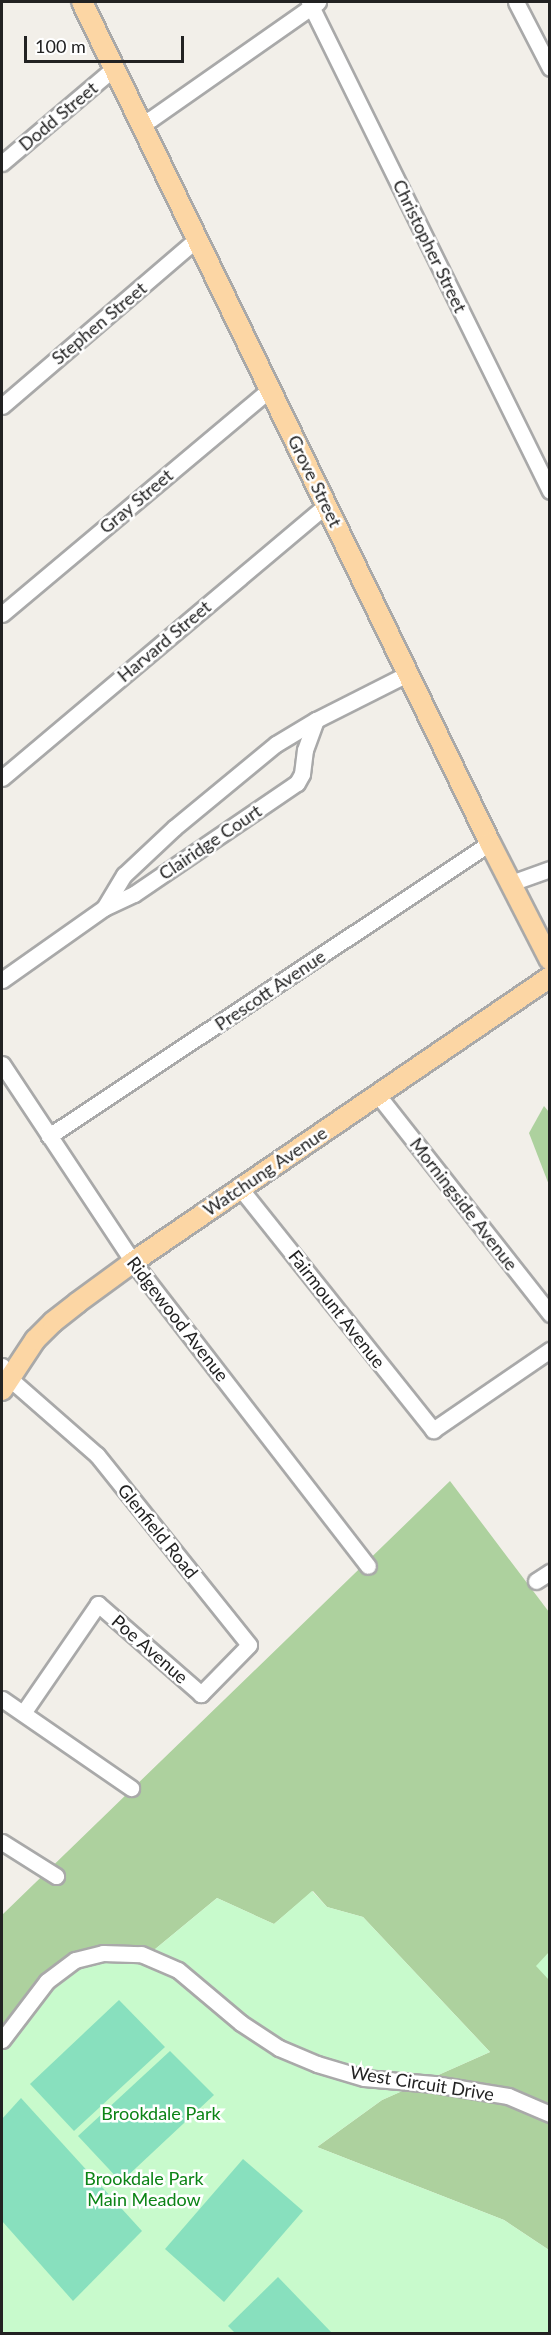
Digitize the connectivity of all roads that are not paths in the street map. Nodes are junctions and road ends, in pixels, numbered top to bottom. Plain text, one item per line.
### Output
1 (82, 2) edge
2 (516, 2) edge
3 (313, 3) edge
4 (549, 68) edge
5 (114, 69) junction
6 (139, 124) junction
7 (2, 163) edge
8 (196, 240) junction
9 (270, 389) junction
10 (2, 406) edge
11 (549, 490) edge
12 (327, 504) junction
13 (2, 614) edge
14 (409, 673) junction
15 (316, 720) junction
16 (276, 744) junction
17 (303, 764) junction
18 (2, 778) edge
19 (490, 843) junction
20 (549, 869) edge
21 (511, 883) junction
22 (104, 908) junction
23 (549, 960) edge
24 (549, 977) edge
25 (2, 980) edge
26 (2, 1064) edge
27 (377, 1094) junction
28 (50, 1136) junction
29 (240, 1188) junction
30 (133, 1262) junction
31 (549, 1314) edge
32 (549, 1350) edge
33 (4, 1378) edge
34 (368, 1566) dead end
35 (549, 1572) edge
36 (536, 1581) dead end
37 (201, 1694) joint
38 (2, 1699) edge
39 (22, 1713) junction
40 (131, 1788) dead end
41 (2, 1842) edge
42 (56, 1876) dead end
43 (2, 2040) edge
44 (549, 2114) edge

1 - 5 main road, Grove Street
2 - 4 street
3 - 6 street
3 - 11 street, Christopher Street
5 - 6 main road, Grove Street
5 - 7 street, Dodd Street
6 - 8 main road, Grove Street
8 - 9 main road, Grove Street
8 - 10 street, Stephen Street
9 - 12 main road, Grove Street
9 - 13 street, Gray Street
12 - 14 main road, Grove Street
12 - 18 street, Harvard Street
14 - 15 street, Clairidge Court
14 - 19 main road, Grove Street
15 - 16 street, Clairidge Court
15 - 17 street, Clairidge Court
16 - 17 street
16 - 22 street, Clairidge Court
17 - 22 street, Clairidge Court
19 - 21 main road, Grove Street
19 - 28 street, Prescott Avenue
20 - 21 street
21 - 23 main road, Grove Street
22 - 25 street, Clairidge Court
24 - 27 main road, Watchung Avenue
26 - 28 street, Ridgewood Avenue
27 - 29 main road, Watchung Avenue
27 - 31 street, Morningside Avenue
28 - 30 street, Ridgewood Avenue
29 - 30 main road, Watchung Avenue
29 - 32 street, Fairmount Avenue
30 - 33 main road, Watchung Avenue
30 - 34 street, Ridgewood Avenue
33 - 37 street, Glenfield Road
35 - 36 street
37 - 39 street, Poe Avenue
38 - 39 street
39 - 40 street
41 - 42 street
43 - 44 street, West Circuit Drive

